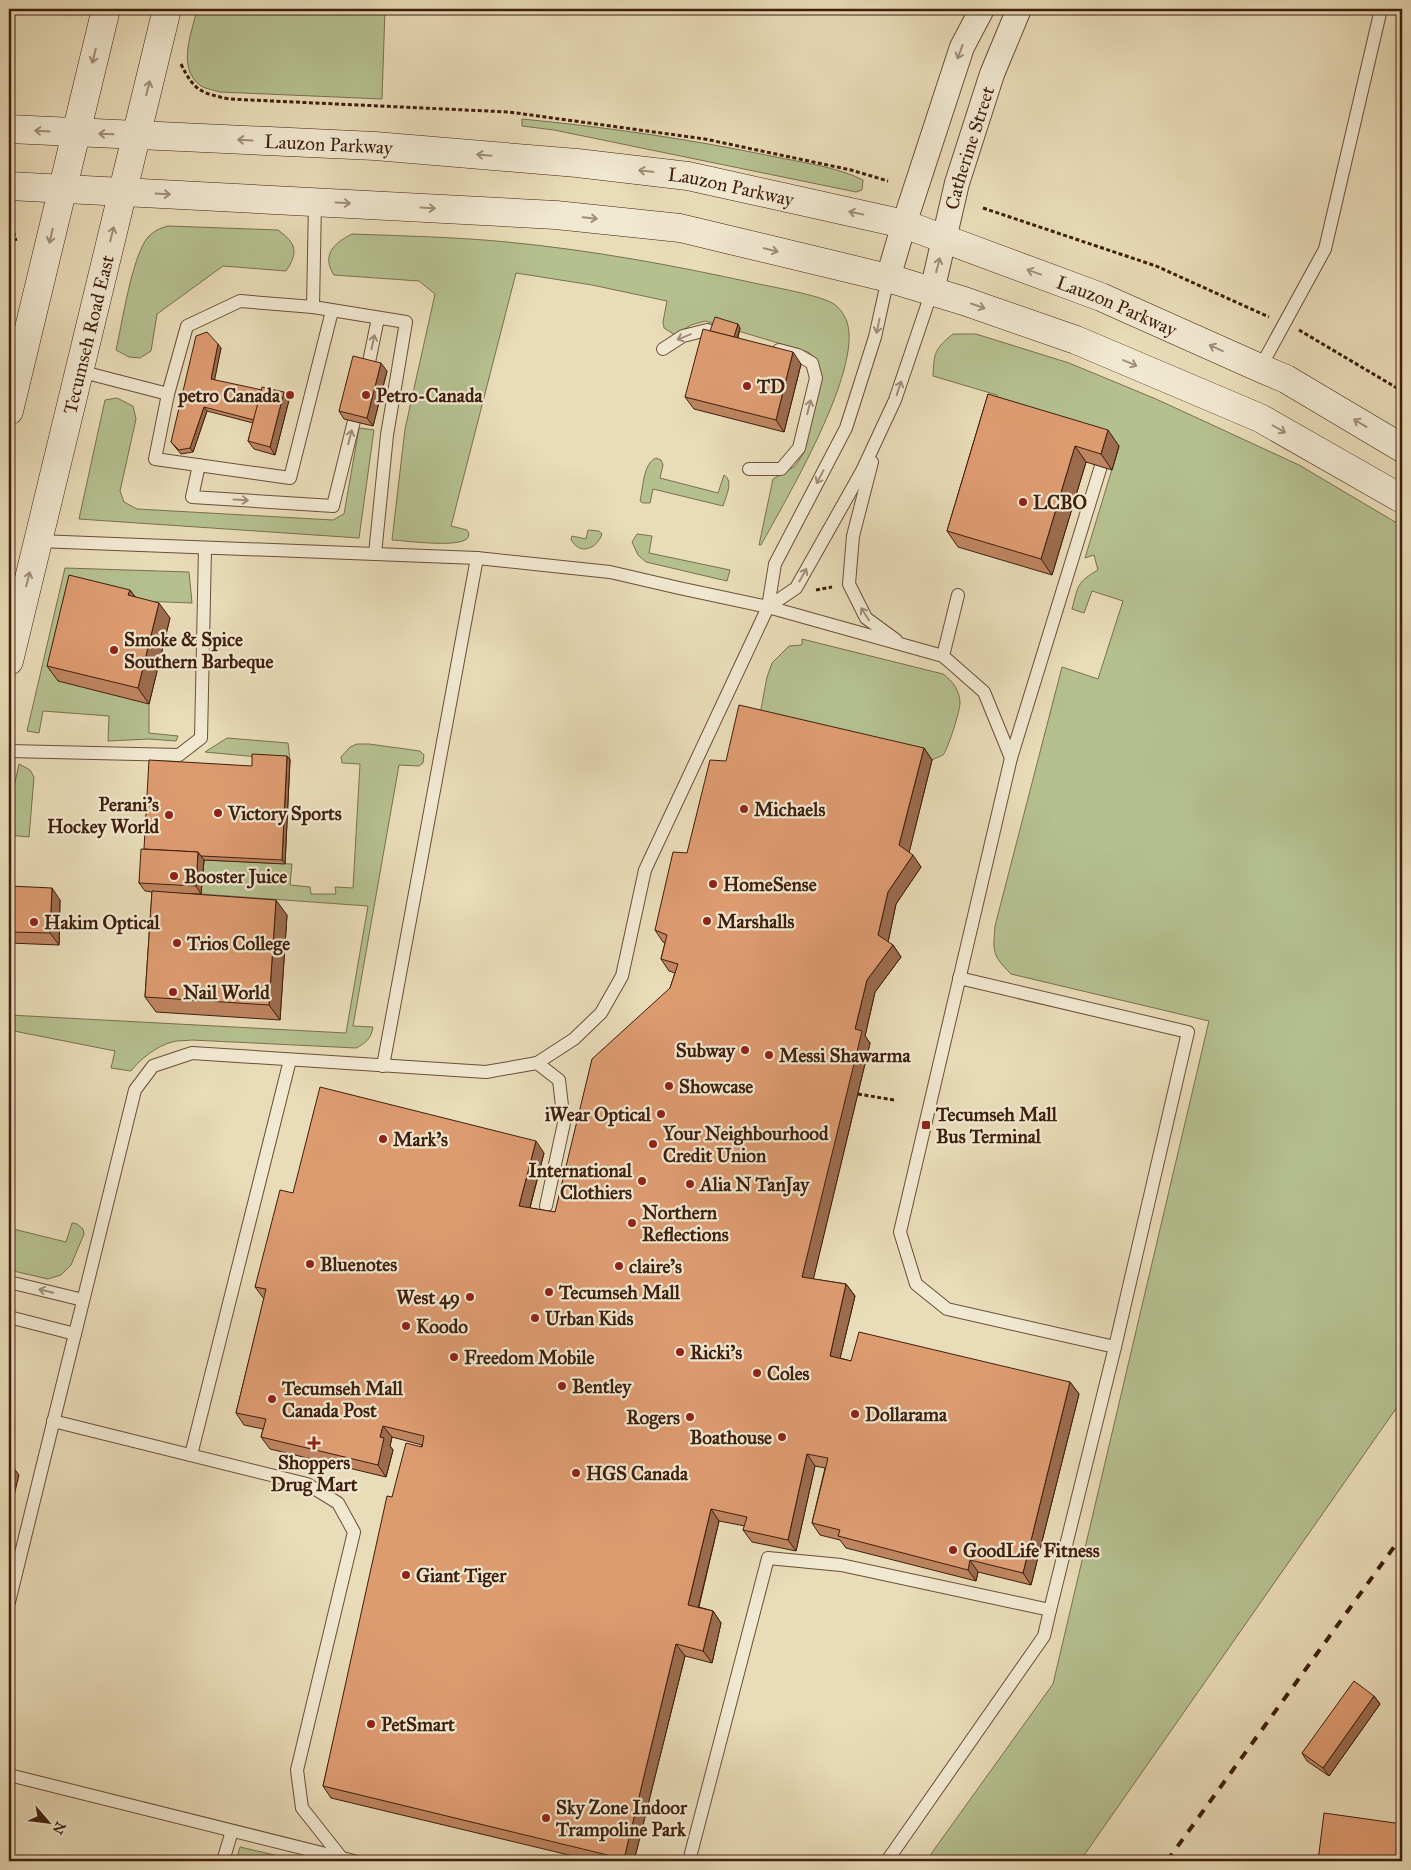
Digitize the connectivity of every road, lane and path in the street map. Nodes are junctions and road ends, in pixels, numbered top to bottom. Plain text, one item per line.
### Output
1 (106, 9) edge
2 (167, 9) edge
3 (982, 9) edge
4 (1019, 9) edge
5 (1381, 9) edge
6 (181, 64) dead end
7 (9, 129) edge
8 (76, 133) junction
9 (136, 135) junction
10 (888, 182) dead end
11 (9, 186) edge
12 (62, 188) junction
13 (122, 192) junction
14 (315, 202) junction
15 (982, 208) dead end
16 (904, 224) junction
17 (9, 228) edge
18 (944, 238) junction
19 (16, 241) dead end
20 (888, 278) junction
21 (932, 291) junction
22 (313, 307) junction
23 (332, 310) junction
24 (378, 318) junction
25 (1284, 323) junction
26 (734, 338) edge
27 (771, 348) edge
28 (663, 349) dead end
29 (368, 367) edge
30 (1260, 368) junction
31 (79, 371) junction
32 (1402, 391) edge
33 (168, 394) junction
34 (9, 411) edge
35 (354, 421) edge
36 (880, 433) junction
37 (1402, 448) edge
38 (199, 465) junction
39 (1101, 466) edge
40 (749, 469) dead end
41 (1402, 499) edge
42 (38, 541) junction
43 (205, 548) junction
44 (375, 554) junction
45 (477, 558) junction
46 (837, 586) dead end
47 (810, 591) dead end
48 (958, 595) dead end
49 (768, 608) junction
50 (902, 644) junction
51 (943, 656) junction
52 (9, 661) edge
53 (9, 751) edge
54 (1011, 758) junction
55 (959, 978) junction
56 (290, 1060) junction
57 (537, 1063) junction
58 (383, 1066) junction
59 (858, 1094) dead end
60 (894, 1100) dead end
61 (546, 1206) dead end
62 (9, 1282) edge
63 (83, 1300) junction
64 (9, 1317) edge
65 (75, 1334) junction
66 (1115, 1347) junction
67 (53, 1420) junction
68 (191, 1455) junction
69 (9, 1602) edge
70 (1050, 1610) junction
71 (9, 1775) edge
72 (232, 1831) junction
73 (223, 1861) edge
74 (346, 1861) edge
75 (689, 1861) edge
76 (887, 1861) edge

1 -> 8 main road
9 -> 2 main road, Tecumseh Road East
3 -> 16 street, Catherine Street
4 - 18 street, Catherine Street
5 - 25 lane
6 - 10 path
8 -> 7 main road, Lauzon Parkway
9 -> 8 main road, Lauzon Parkway
8 - 12 main road
9 - 13 main road, Tecumseh Road East
16 -> 9 main road, Lauzon Parkway
11 - 12 main road
12 - 13 main road
12 -> 34 main road
13 -> 14 main road
31 -> 13 main road, Tecumseh Road East
14 -> 20 main road
14 - 22 lane
15 - 25 path
16 - 18 main road, Lauzon Parkway
16 - 20 street, Catherine Street
17 - 19 path
21 -> 18 street, Catherine Street
30 -> 18 main road, Lauzon Parkway
20 - 21 main road
20 -> 49 lane
36 -> 21 lane
21 -> 41 main road
22 - 23 lane
22 - 33 lane
23 - 24 lane
23 - 38 lane
29 -> 24 lane
24 - 44 lane
25 - 30 lane
25 - 32 path
26 -> 28 lane
40 -> 27 lane
37 -> 30 main road, Lauzon Parkway
31 - 33 lane
31 - 42 main road, Tecumseh Road East
33 - 38 lane
38 -> 35 lane
49 -> 36 lane
50 -> 36 lane
39 - 54 lane
42 - 43 lane
52 -> 42 main road, Tecumseh Road East
43 - 44 lane
43 - 53 lane
44 - 45 lane
45 - 49 lane
45 - 58 lane
46 - 47 path
48 - 51 lane
49 - 50 lane
49 - 57 lane
50 - 51 lane
51 - 54 lane
54 - 55 lane
55 - 66 lane
55 - 66 lane
56 - 58 lane
56 - 63 lane
56 - 68 lane
57 - 58 lane
57 - 61 lane
59 - 60 path
63 -> 62 lane
63 - 65 lane
64 - 65 lane
65 - 67 lane
66 - 70 lane
67 - 68 lane
67 - 69 lane
68 - 74 lane
70 - 75 lane
70 - 76 lane
71 - 72 lane
72 - 73 lane
72 - 74 lane

